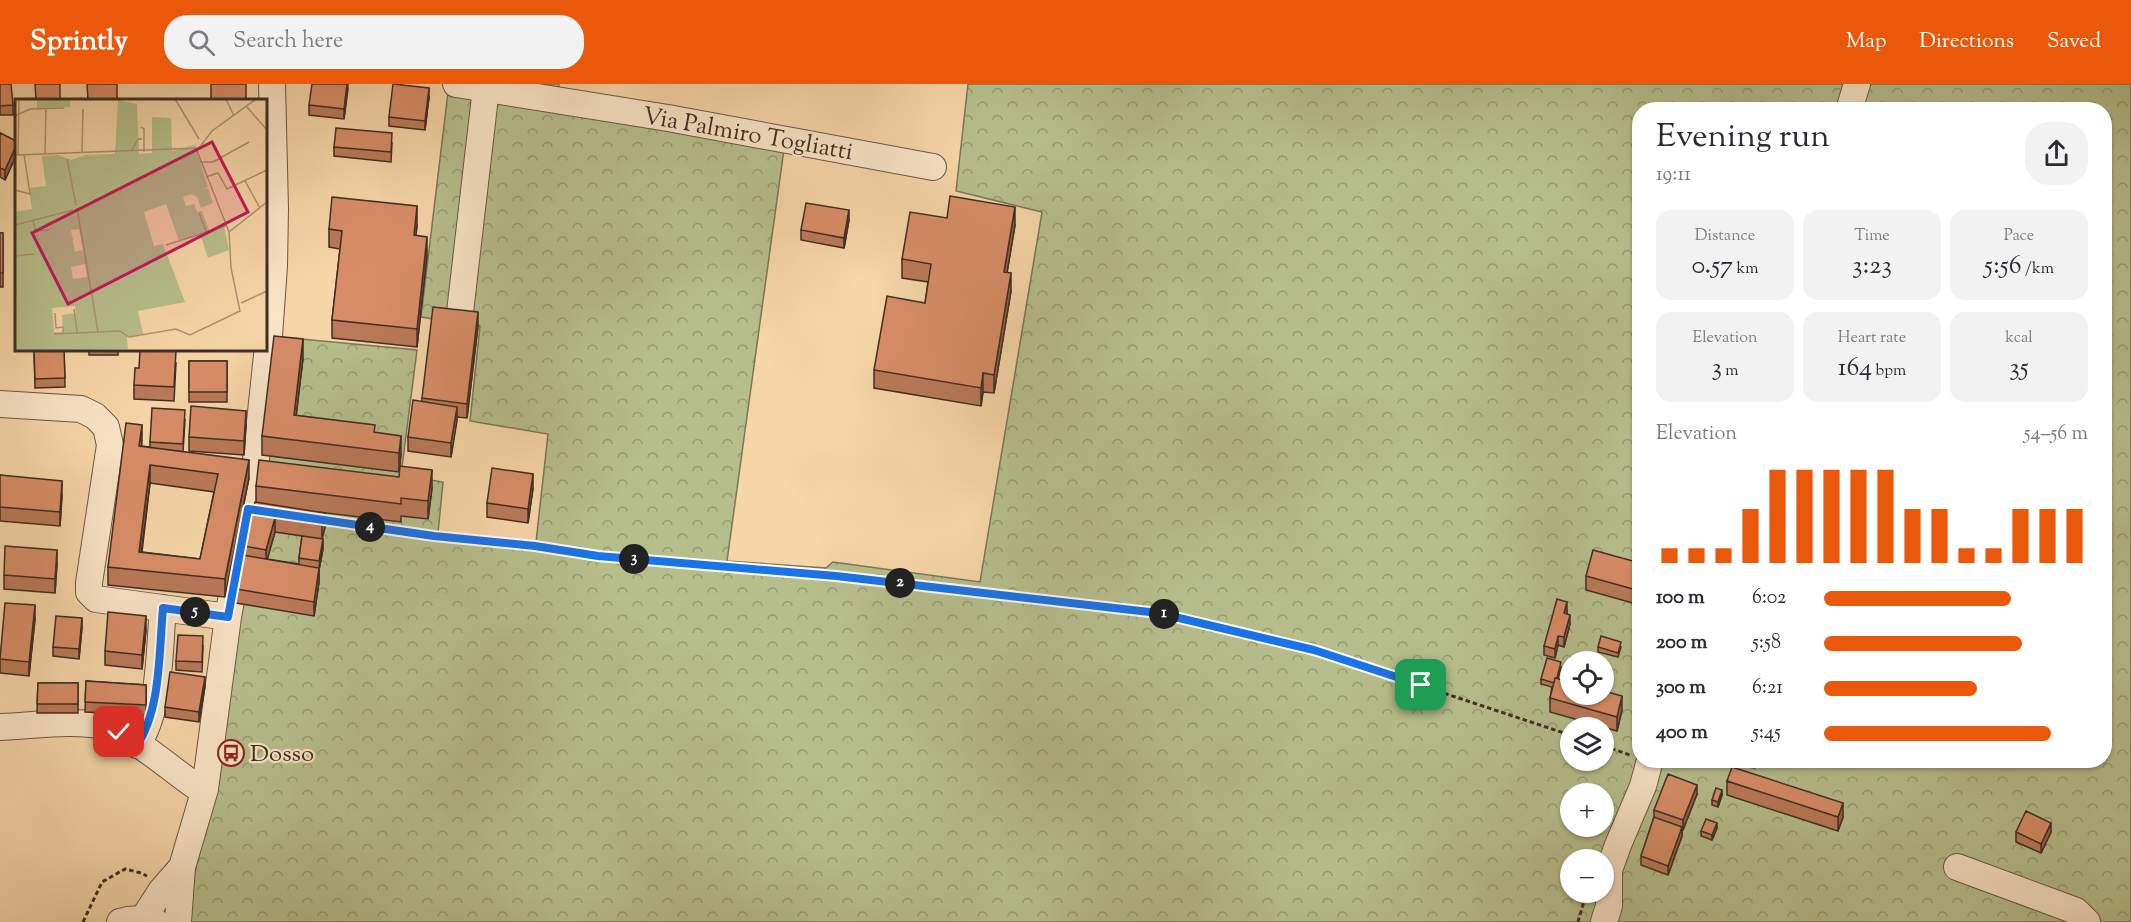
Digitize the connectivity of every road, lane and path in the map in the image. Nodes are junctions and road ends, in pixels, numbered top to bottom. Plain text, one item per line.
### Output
1 (272, 84) edge
2 (456, 84) edge
3 (1857, 84) edge
4 (486, 88) junction
5 (1851, 102) edge
6 (933, 167) dead end
7 (460, 312) edge
8 (0, 404) edge
9 (312, 519) edge
10 (163, 608) junction
11 (228, 617) junction
12 (0, 727) edge
13 (1560, 732) edge
14 (137, 745) junction
15 (1614, 749) edge
16 (1632, 755) edge
17 (1641, 768) edge
18 (205, 789) junction
19 (182, 867) junction
20 (1957, 867) dead end
21 (1583, 903) edge
22 (1610, 917) edge
23 (140, 921) edge
24 (178, 922) edge
25 (1578, 922) edge
26 (2087, 922) edge

1 - 11 street
2 - 4 street, Via Palmiro Togliatti
3 - 5 street
4 - 6 street, Via Palmiro Togliatti
4 - 7 street
8 - 10 street
9 - 13 path
10 - 11 street
10 - 14 street
11 - 18 street
12 - 14 street
14 - 18 street
15 - 16 path
17 - 22 street
18 - 19 street
19 - 23 street
19 - 24 street
20 - 26 street
21 - 25 path

